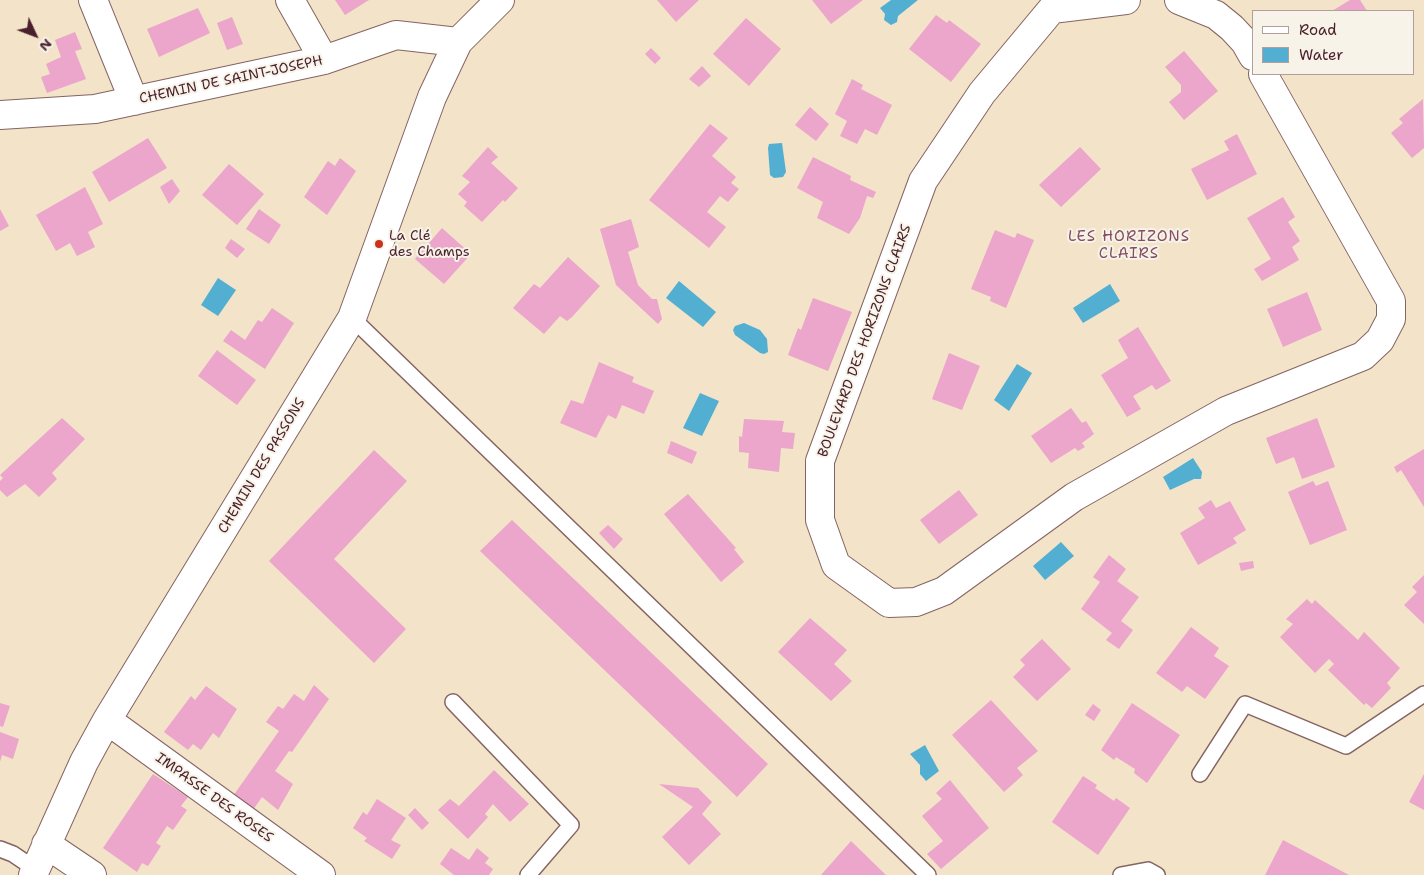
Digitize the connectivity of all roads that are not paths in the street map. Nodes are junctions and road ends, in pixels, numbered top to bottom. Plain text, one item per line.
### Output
1 (93, 0) edge
2 (290, 0) edge
3 (500, 0) edge
4 (1126, 0) edge
5 (1179, 0) edge
6 (1049, 5) edge
7 (458, 42) junction
8 (1252, 54) edge
9 (324, 60) junction
10 (1264, 75) edge
11 (134, 101) junction
12 (0, 115) edge
13 (352, 318) junction
14 (1424, 694) edge
15 (453, 702) dead end
16 (106, 720) junction
17 (1200, 774) dead end
18 (46, 844) junction
19 (0, 849) edge
20 (38, 873) edge
21 (92, 875) edge
22 (322, 875) edge
23 (528, 875) edge
24 (928, 875) edge
25 (1121, 875) edge
26 (1157, 875) edge

1 - 11 street
2 - 9 street
3 - 7 street, CHEMIN DES PASSONS
4 - 6 street, BOULEVARD DES HORIZONS CLAIRS
5 - 8 street
6 - 10 street, BOULEVARD DES HORIZONS CLAIRS
7 - 9 street, CHEMIN DE SAINT-JOSEPH
7 - 13 street, CHEMIN DES PASSONS
9 - 11 street, CHEMIN DE SAINT-JOSEPH
11 - 12 street, CHEMIN DE SAINT-JOSEPH
13 - 16 street, CHEMIN DES PASSONS
13 - 24 lane
14 - 17 lane
15 - 23 lane
16 - 18 street, CHEMIN DES PASSONS
16 - 22 street, IMPASSE DES ROSES
18 - 20 street, CHEMIN DES PASSONS
18 - 21 street
19 - 20 lane
25 - 26 lane

